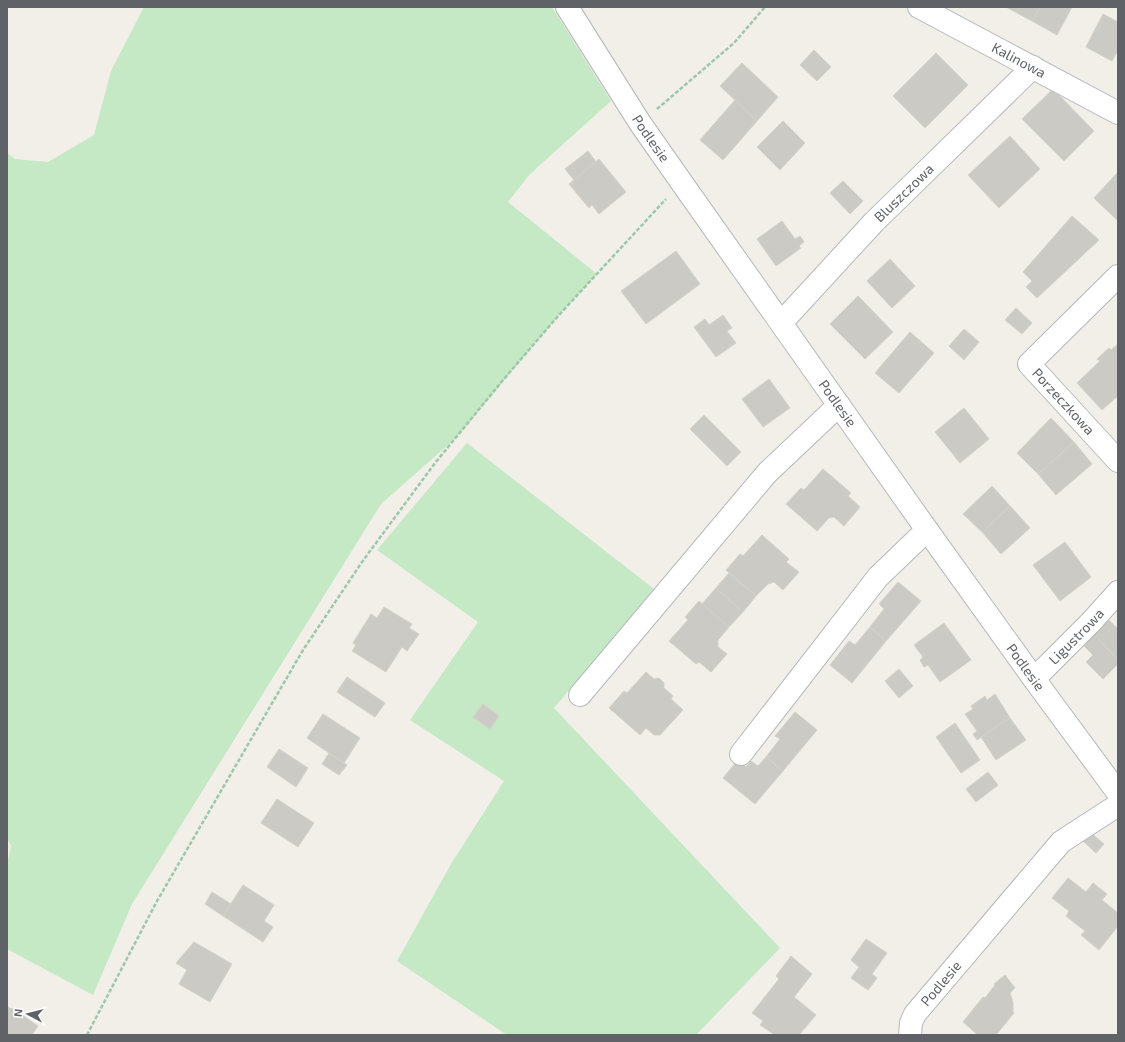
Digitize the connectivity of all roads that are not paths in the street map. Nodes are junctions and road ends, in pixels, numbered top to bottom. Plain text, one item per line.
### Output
1 (567, 7) edge
2 (919, 7) edge
3 (1032, 68) junction
4 (1118, 113) edge
5 (1118, 276) edge
6 (782, 323) junction
7 (839, 405) junction
8 (1118, 461) edge
9 (927, 530) junction
10 (1118, 592) edge
11 (1034, 679) junction
12 (580, 695) dead end
13 (741, 754) dead end
14 (1118, 792) edge
15 (1118, 804) edge
16 (910, 1035) edge

1 - 6 street, Podlesie
2 - 3 street, Kalinowa
3 - 4 street, Kalinowa
3 - 6 street, Bluszczowa
5 - 8 street, Porzeczkowa
6 - 7 street, Podlesie
7 - 9 street, Podlesie
7 - 12 street
9 - 11 street, Podlesie
9 - 13 street
10 - 11 street, Ligustrowa
11 - 14 street, Podlesie
15 - 16 street, Podlesie

